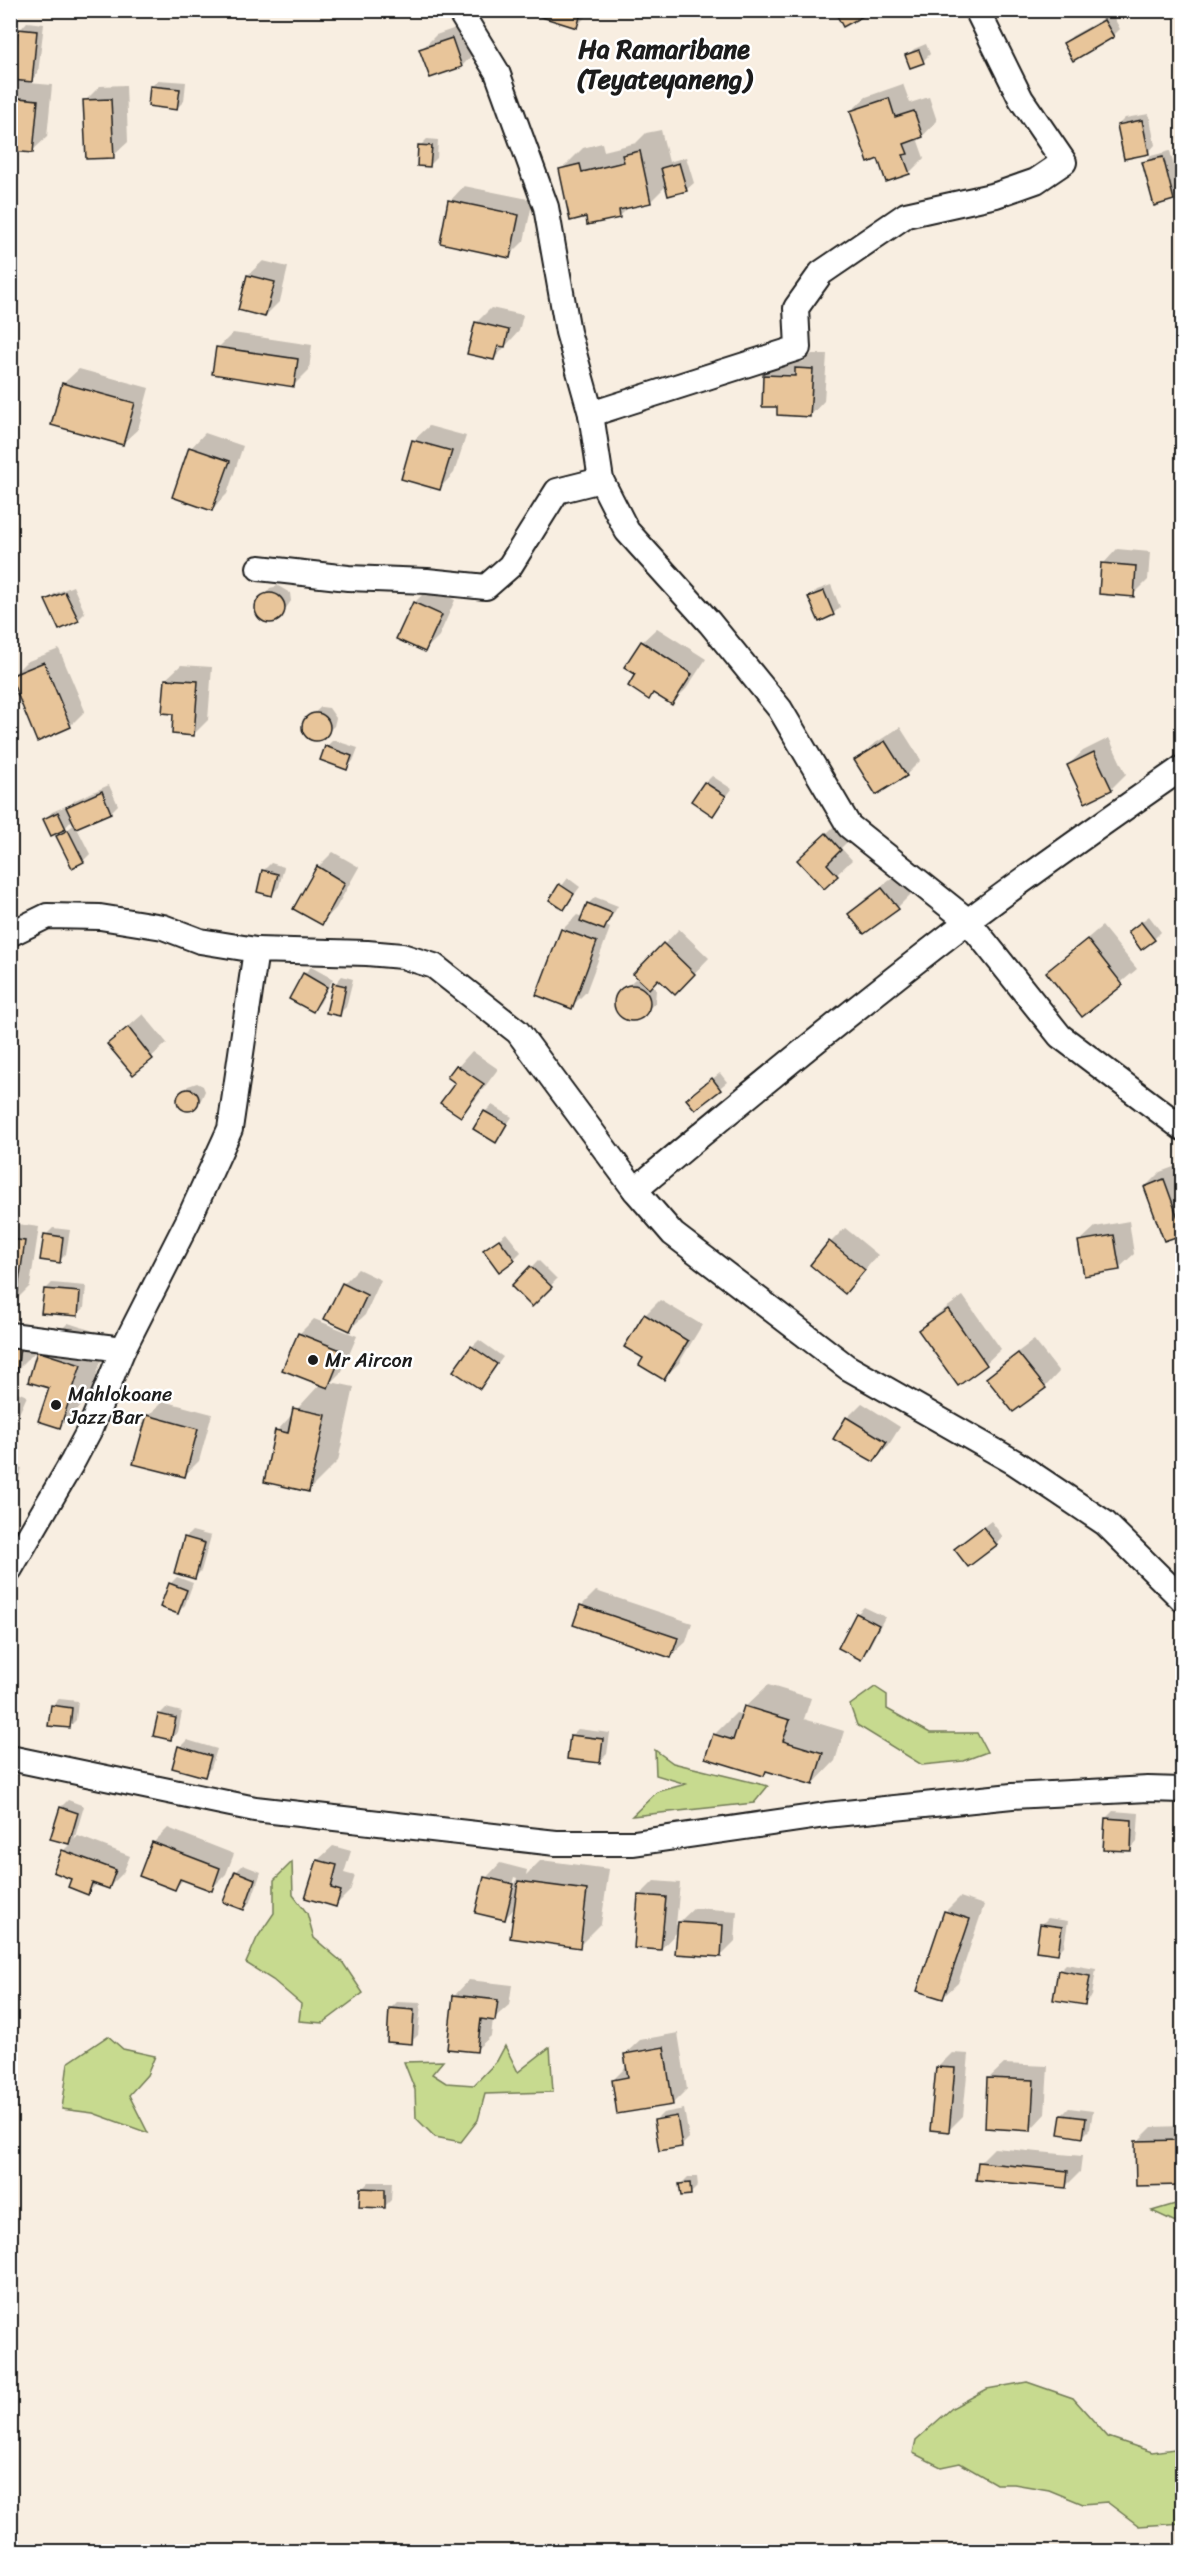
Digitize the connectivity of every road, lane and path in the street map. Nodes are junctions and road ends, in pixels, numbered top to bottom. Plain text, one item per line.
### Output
1 (459, 10) edge
2 (977, 10) edge
3 (591, 414) junction
4 (601, 480) junction
5 (259, 568) dead end
6 (1182, 768) edge
7 (968, 921) junction
8 (10, 934) edge
9 (256, 950) junction
10 (1182, 1128) edge
11 (635, 1190) junction
12 (10, 1335) edge
13 (123, 1349) junction
14 (10, 1569) edge
15 (1182, 1599) edge
16 (10, 1758) edge
17 (1182, 1790) edge

1 - 3 street
2 - 3 street
3 - 4 street
4 - 5 street
4 - 7 street
6 - 7 street
7 - 10 street
7 - 11 street
8 - 9 street
9 - 11 street
9 - 13 street
11 - 15 street
12 - 13 street
13 - 14 street
16 - 17 street

